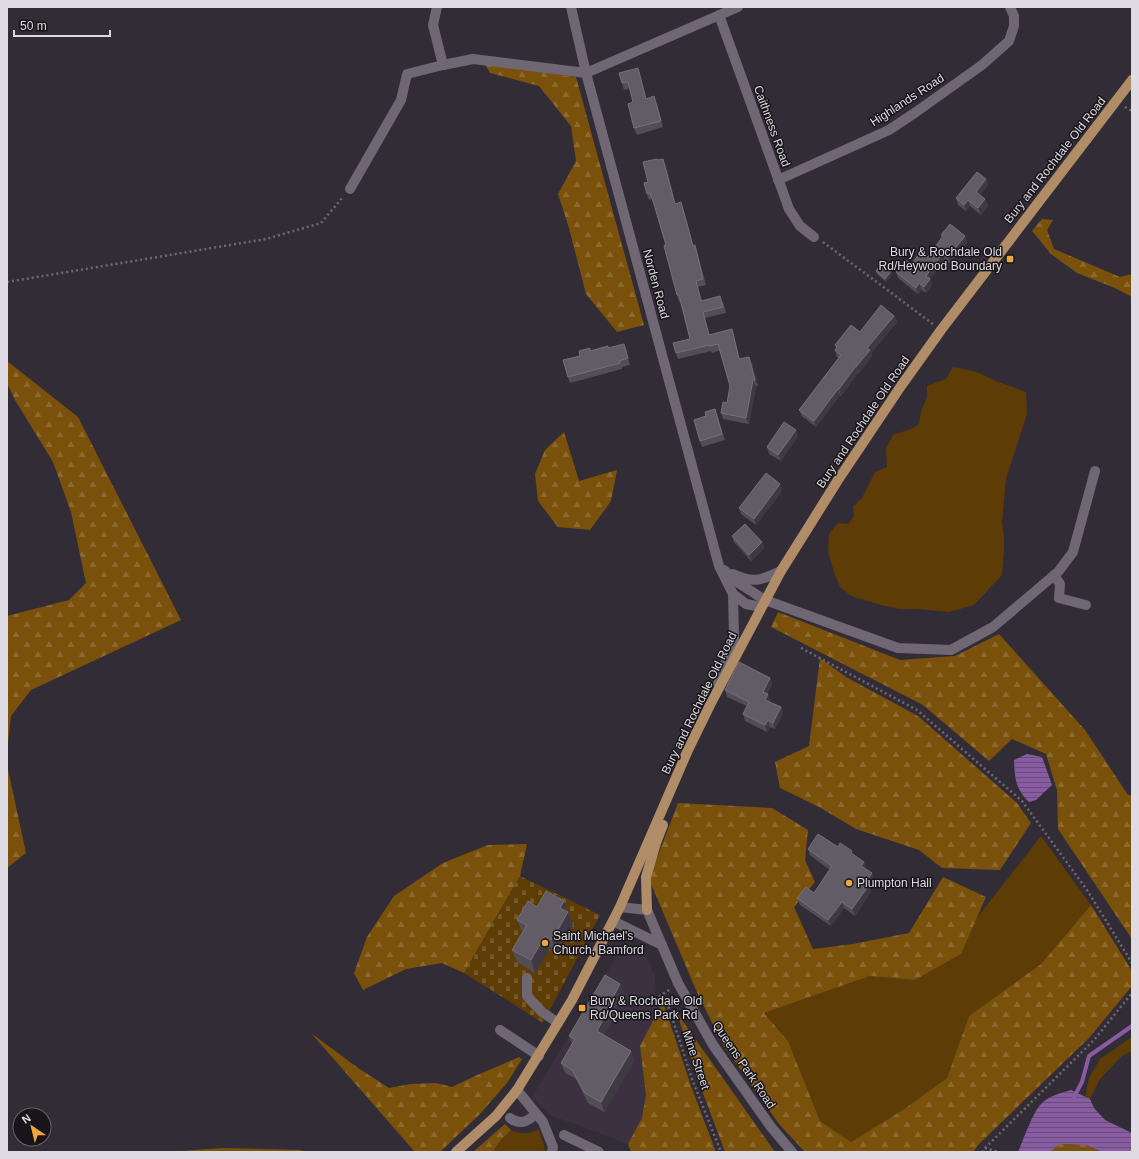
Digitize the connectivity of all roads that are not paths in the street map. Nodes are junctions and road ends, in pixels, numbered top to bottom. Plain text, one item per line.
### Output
1 (437, 7) edge
2 (571, 7) edge
3 (738, 7) edge
4 (1010, 7) edge
5 (719, 15) junction
6 (443, 65) junction
7 (586, 72) junction
8 (1132, 80) edge
9 (778, 180) junction
10 (350, 189) road end
11 (814, 237) road end
12 (1095, 471) dead end
13 (719, 566) junction
14 (781, 571) junction
15 (1054, 575) junction
16 (733, 594) junction
17 (763, 604) junction
18 (1086, 605) dead end
19 (710, 705) junction
20 (673, 785) junction
21 (620, 907) junction
22 (647, 910) junction
23 (613, 921) junction
24 (662, 944) junction
25 (527, 978) dead end
26 (558, 1023) junction
27 (500, 1030) dead end
28 (538, 1056) junction
29 (517, 1090) junction
30 (536, 1114) junction
31 (510, 1118) dead end
32 (564, 1135) dead end
33 (456, 1152) edge
34 (552, 1152) edge
35 (599, 1152) edge
36 (792, 1152) edge

1 - 6 street
2 - 7 street, Norden Road
3 - 5 street
4 - 9 street, Highlands Road
5 - 7 street
5 - 9 street, Caithness Road
6 - 7 street
6 - 10 street
7 - 13 street, Norden Road
8 - 14 main road, Bury and Rochdale Old Road
9 - 11 street, Caithness Road
12 - 15 street
13 - 14 street
13 - 16 street, Norden Road
13 - 17 street
14 - 17 main road, Bury and Rochdale Old Road
15 - 17 street
15 - 18 street
16 - 17 street
16 - 19 street
17 - 19 main road, Bury and Rochdale Old Road
19 - 20 main road, Bury and Rochdale Old Road
20 - 21 main road, Bury and Rochdale Old Road
20 - 22 main road, Bury and Rochdale Old Road
21 - 22 street
21 - 23 main road, Bury and Rochdale Old Road
22 - 24 street, Queens Park Road
23 - 24 street
23 - 26 main road, Bury and Rochdale Old Road
24 - 36 street, Queens Park Road
25 - 26 street
26 - 28 main road, Bury and Rochdale Old Road
27 - 28 street
28 - 29 main road, Bury and Rochdale Old Road
29 - 30 street
29 - 33 main road, Bury and Rochdale Old Road
30 - 31 street
30 - 34 street
32 - 35 street

